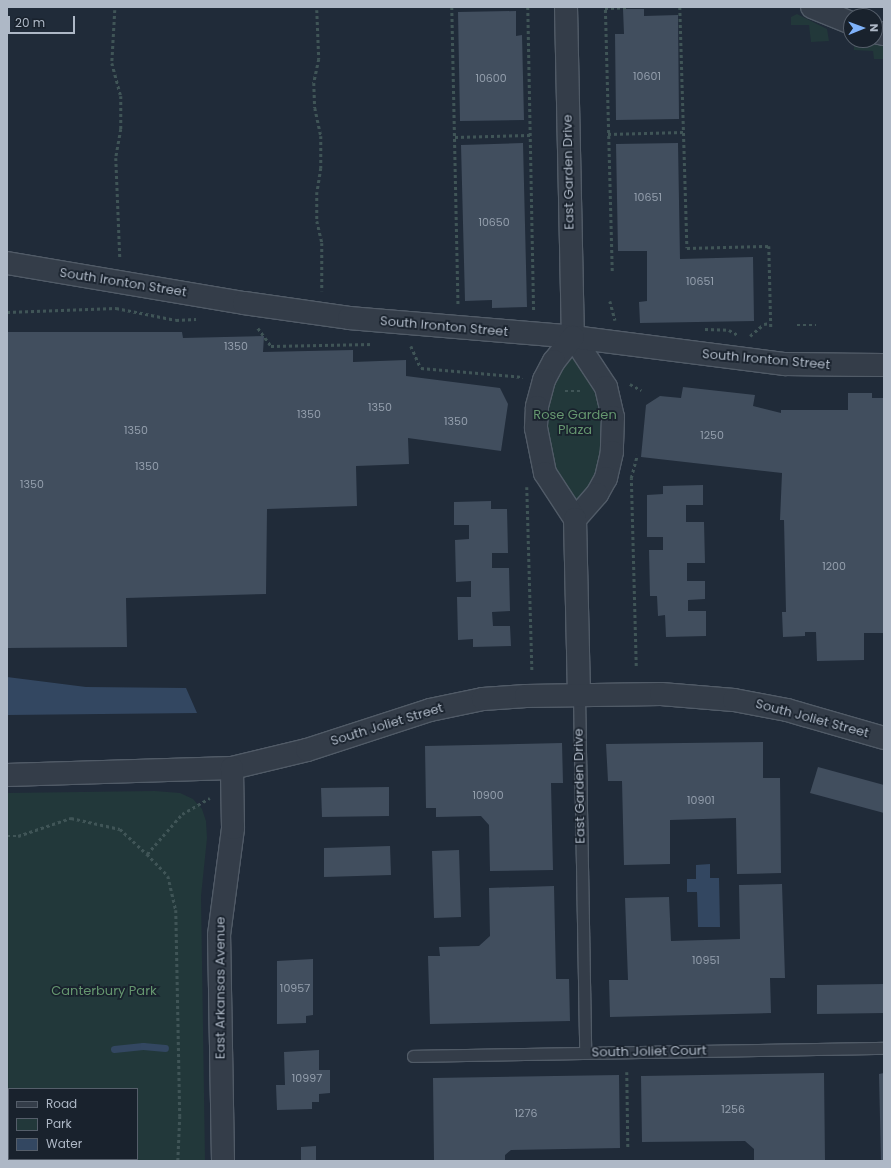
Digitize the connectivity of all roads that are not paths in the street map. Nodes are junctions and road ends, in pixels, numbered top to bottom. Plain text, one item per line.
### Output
1 (566, 7) edge
2 (812, 7) edge
3 (843, 20) edge
4 (7, 263) edge
5 (573, 337) junction
6 (884, 364) edge
7 (575, 519) junction
8 (579, 694) junction
9 (884, 738) edge
10 (7, 775) edge
11 (233, 778) junction
12 (884, 1048) edge
13 (585, 1053) junction
14 (413, 1056) dead end
15 (223, 1161) edge

1 - 5 street, East Garden Drive
2 - 3 street
4 - 5 street, South Ironton Street
5 - 6 street, South Ironton Street
5 - 7 street
5 - 7 street
7 - 8 street, East Garden Drive
8 - 9 street, South Joliet Street
8 - 11 street, South Joliet Street
8 - 13 lane, East Garden Drive
10 - 11 street, South Joliet Street
11 - 15 street, East Arkansas Avenue
12 - 13 lane, South Joliet Court
13 - 14 lane, South Joliet Court

